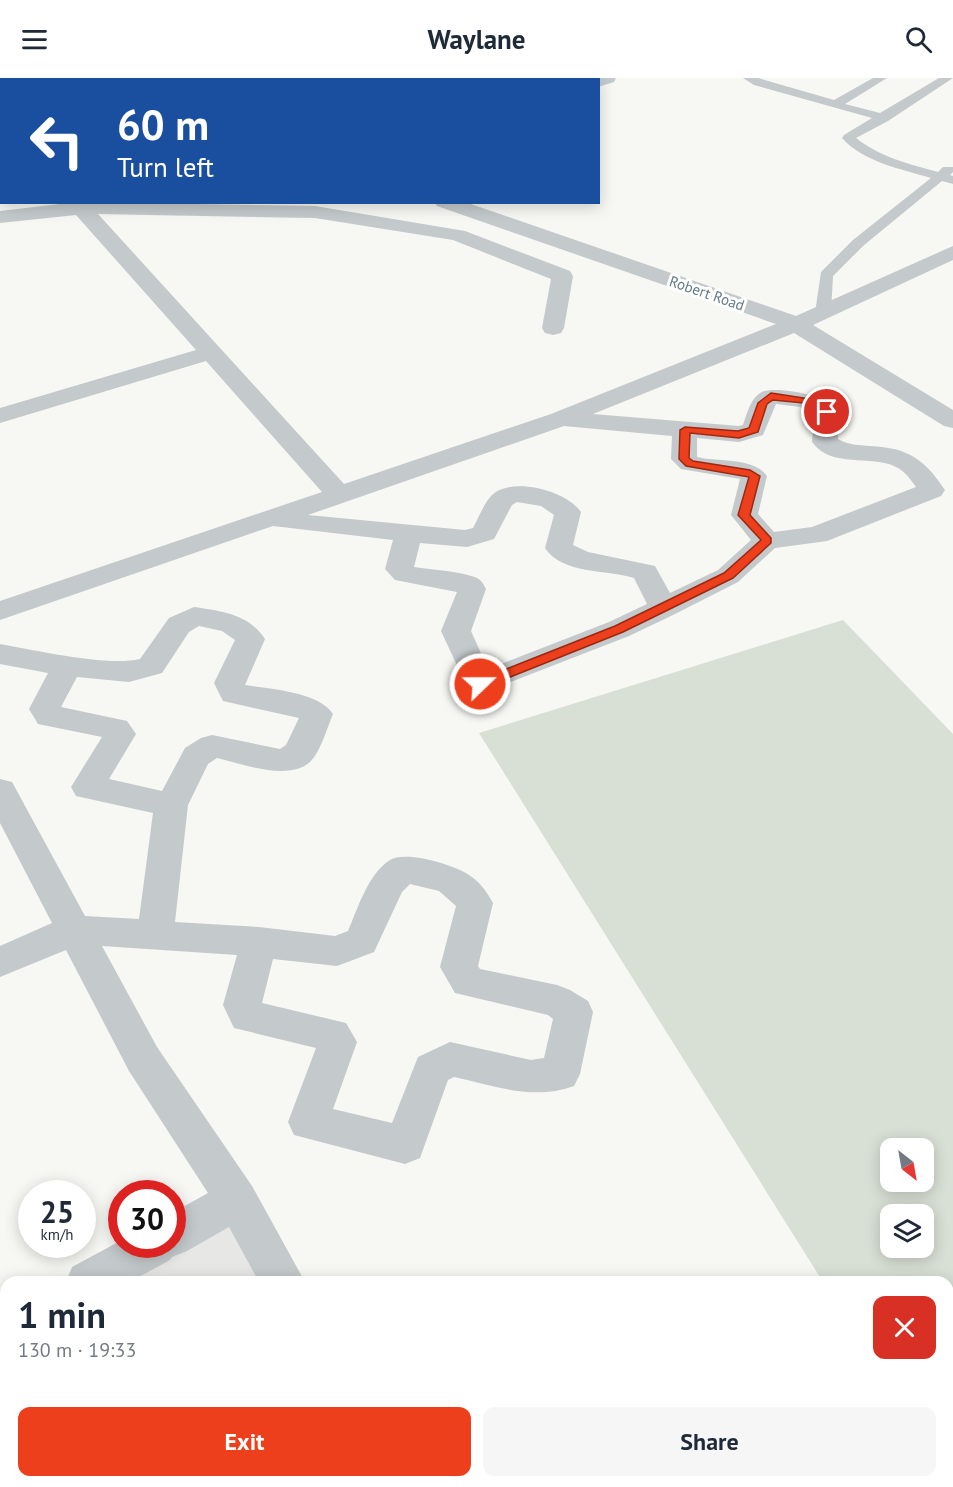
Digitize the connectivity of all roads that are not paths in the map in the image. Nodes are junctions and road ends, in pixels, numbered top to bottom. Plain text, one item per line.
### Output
1 (749, 78) edge
2 (881, 78) edge
3 (947, 78) edge
4 (834, 105) junction
5 (884, 118) junction
6 (953, 166) edge
7 (946, 177) edge
8 (450, 204) edge
9 (81, 208) junction
10 (0, 217) edge
11 (953, 252) edge
12 (823, 314) junction
13 (794, 323) junction
14 (553, 328) dead end
15 (210, 353) junction
16 (0, 416) edge
17 (561, 419) junction
18 (953, 421) edge
19 (685, 430) junction
20 (340, 496) junction
21 (271, 520) junction
22 (409, 533) junction
23 (767, 541) junction
24 (663, 608) junction
25 (0, 611) edge
26 (0, 654) edge
27 (67, 666) junction
28 (0, 790) edge
29 (171, 805) junction
30 (74, 930) junction
31 (155, 935) junction
32 (259, 942) junction
33 (0, 962) edge
34 (237, 1200) junction
35 (186, 1228) edge
36 (131, 1258) edge
37 (99, 1276) edge
38 (280, 1276) edge

1 - 4 lane
2 - 4 lane
3 - 5 lane
4 - 5 lane
5 - 7 lane
6 - 7 lane
7 - 12 lane
8 - 13 street, Robert Road
9 - 10 street
9 - 14 street
9 - 15 street
11 - 12 street
12 - 13 street
13 - 17 street
13 - 18 street, Robert Road
15 - 16 street
15 - 20 street
17 - 19 street
17 - 20 street
19 - 23 street
19 - 23 street
20 - 21 street
21 - 22 street
21 - 25 street
22 - 24 street
22 - 24 street
23 - 24 street
26 - 27 street
27 - 29 street
27 - 29 street
28 - 30 street
29 - 31 street
30 - 31 street
30 - 33 street
30 - 34 street
31 - 32 street
32 - 32 street
34 - 35 street
34 - 38 street
36 - 37 street

